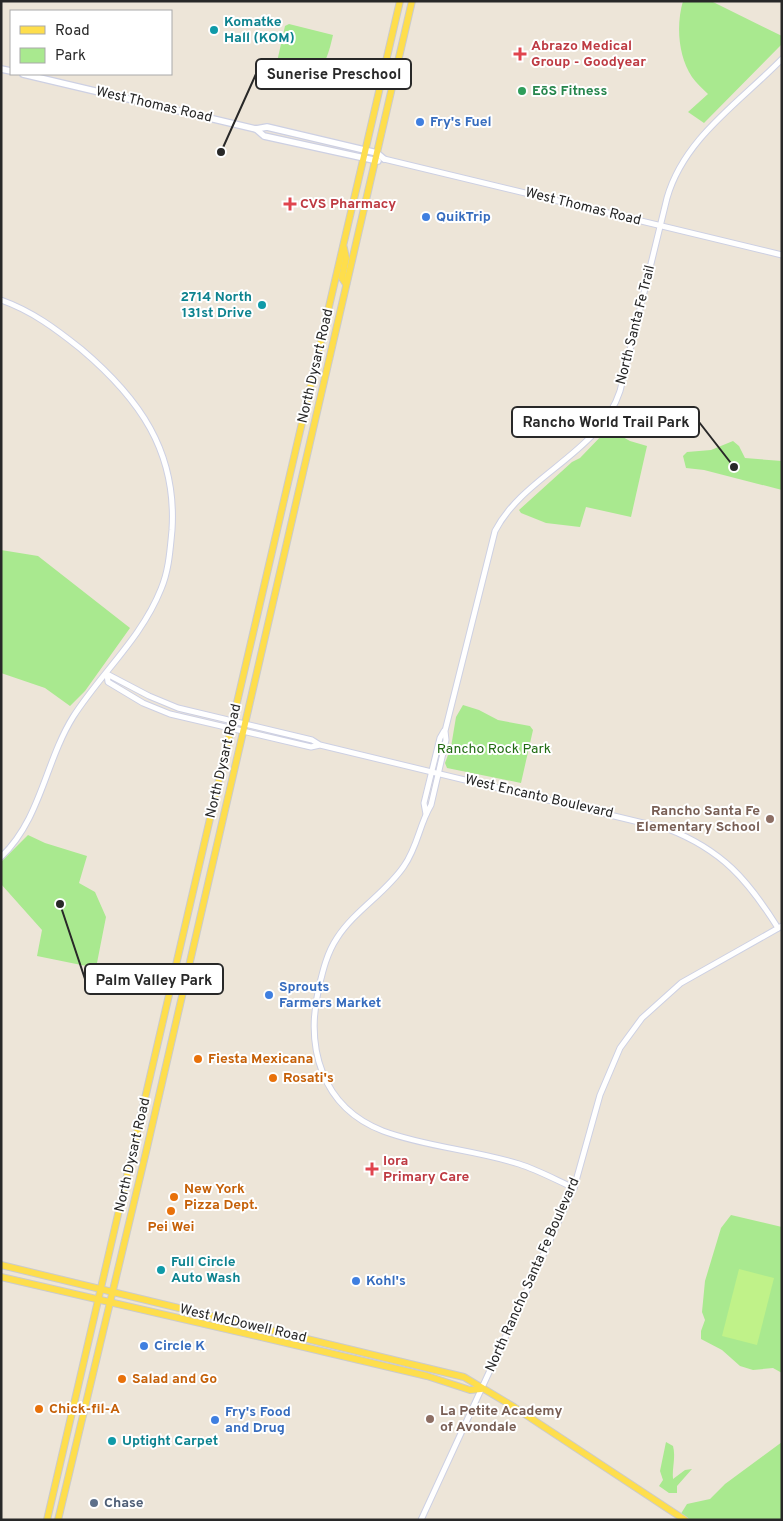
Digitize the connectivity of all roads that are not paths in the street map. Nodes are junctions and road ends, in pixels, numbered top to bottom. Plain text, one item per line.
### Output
1 (400, 1) edge
2 (412, 1) edge
3 (782, 59) edge
4 (28, 75) edge
5 (256, 129) junction
6 (366, 150) junction
7 (377, 153) junction
8 (364, 159) junction
9 (384, 160) junction
10 (375, 162) junction
11 (660, 226) junction
12 (344, 244) junction
13 (782, 256) edge
14 (346, 284) junction
15 (1, 300) edge
16 (107, 674) junction
17 (234, 721) junction
18 (243, 728) junction
19 (232, 729) junction
20 (435, 773) junction
21 (1, 857) edge
22 (780, 927) edge
23 (574, 1188) junction
24 (1, 1265) edge
25 (1, 1277) edge
26 (102, 1290) junction
27 (113, 1293) junction
28 (99, 1299) junction
29 (111, 1302) junction
30 (209, 1316) junction
31 (207, 1324) junction
32 (306, 1339) junction
33 (304, 1347) junction
34 (481, 1389) junction
35 (47, 1520) edge
36 (58, 1520) edge
37 (421, 1520) edge
38 (686, 1520) edge

1 - 6 main road, North Dysart Road
2 - 7 main road, North Dysart Road
3 - 11 street, North Santa Fe Trail
4 - 5 main road, West Thomas Road
5 - 6 main road, West Thomas Road
5 - 8 main road, West Thomas Road
6 - 7 main road, West Thomas Road
6 - 8 main road, North Dysart Road
7 - 9 main road, West Thomas Road
7 - 10 main road, North Dysart Road
8 - 10 main road, West Thomas Road
8 - 12 main road, North Dysart Road
9 - 10 main road, West Thomas Road
9 - 11 street, West Thomas Road
10 - 14 main road, North Dysart Road
11 - 13 street, West Thomas Road
11 - 20 street, North Santa Fe Trail
12 - 14 main road
12 - 17 main road, North Dysart Road
14 - 18 main road, North Dysart Road
15 - 16 street
16 - 17 street, West Encanto Boulevard
16 - 19 street, West Encanto Boulevard
16 - 21 street
17 - 18 street, West Encanto Boulevard
17 - 19 main road, North Dysart Road
18 - 19 street, West Encanto Boulevard
18 - 20 street, West Encanto Boulevard
18 - 27 main road, North Dysart Road
19 - 26 main road, North Dysart Road
20 - 22 street, West Encanto Boulevard
20 - 23 street, North Santa Fe Trail
22 - 23 street, North Rancho Santa Fe Boulevard
23 - 34 street, North Rancho Santa Fe Boulevard
24 - 26 main road, West McDowell Road
25 - 28 main road, West McDowell Road
26 - 27 main road, West McDowell Road
26 - 28 main road, North Dysart Road
27 - 29 main road, North Dysart Road
27 - 30 main road, West McDowell Road
28 - 29 main road, West McDowell Road
28 - 35 main road, North Dysart Road
29 - 31 main road, West McDowell Road
29 - 36 main road, North Dysart Road
30 - 31 main road
30 - 32 main road, West McDowell Road
31 - 33 main road, West McDowell Road
32 - 33 main road
32 - 34 main road, West McDowell Road
33 - 34 main road, West McDowell Road
34 - 37 street, North Rancho Santa Fe Boulevard
34 - 38 main road, West McDowell Road

